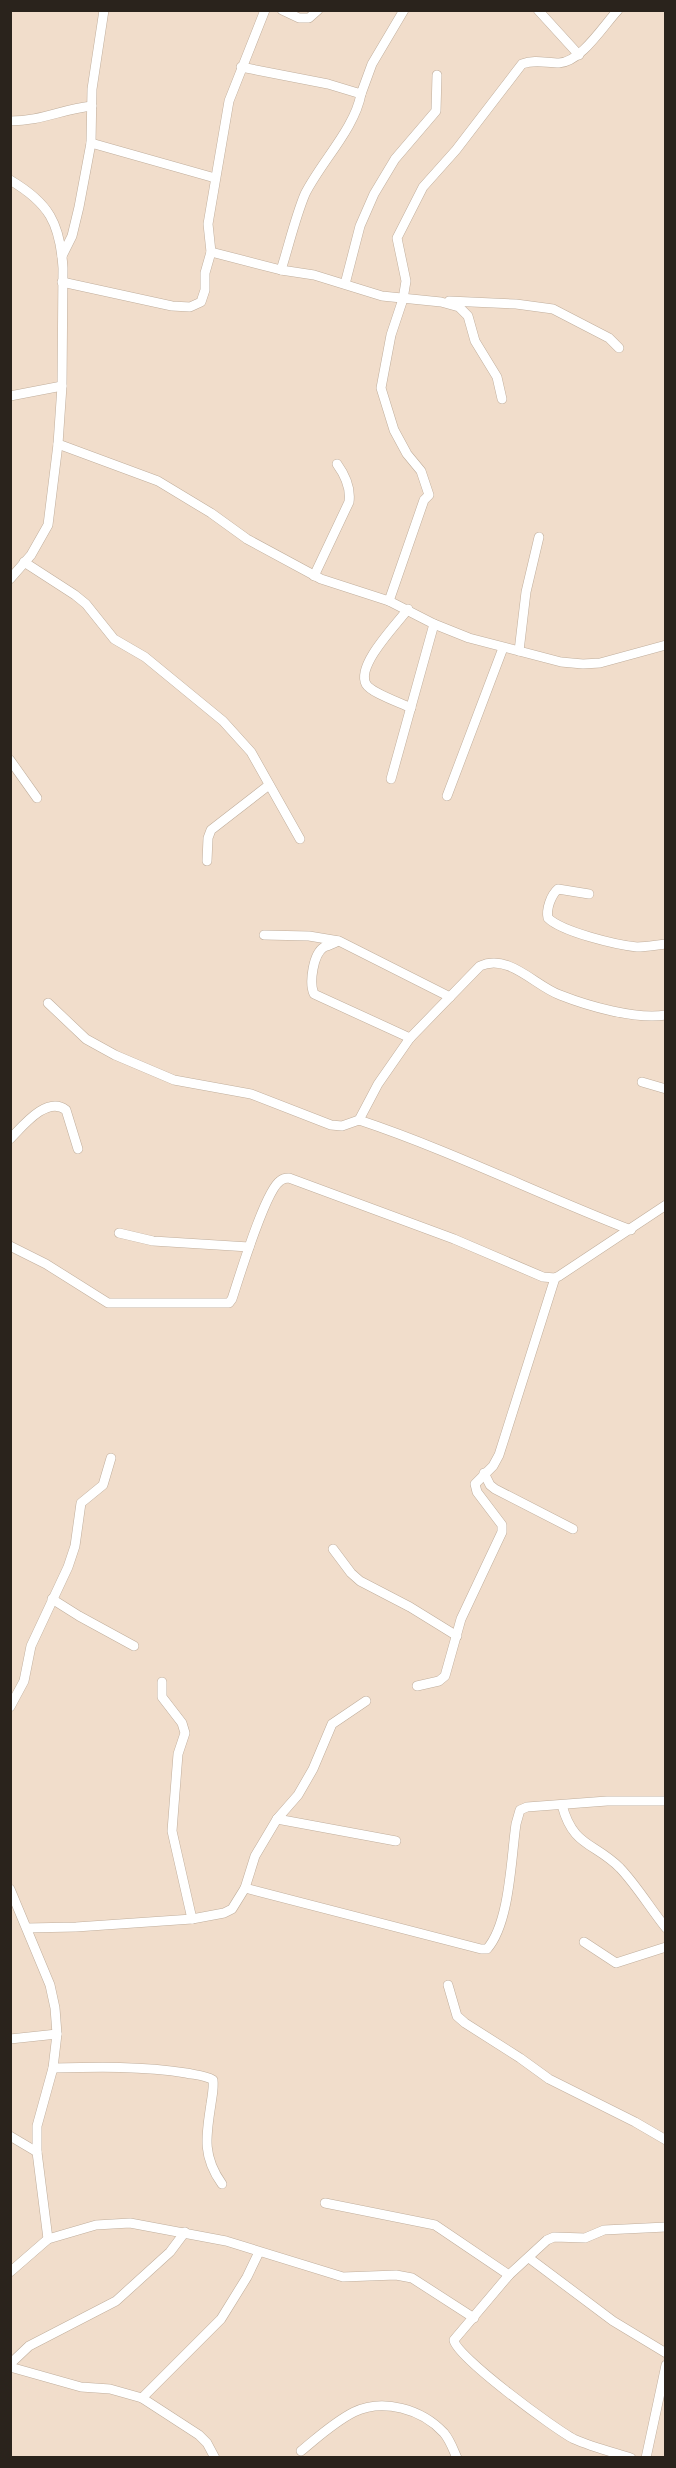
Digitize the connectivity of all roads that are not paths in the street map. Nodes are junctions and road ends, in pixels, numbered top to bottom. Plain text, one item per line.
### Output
1 (104, 10) edge
2 (265, 10) edge
3 (282, 10) edge
4 (318, 10) edge
5 (404, 10) edge
6 (538, 10) edge
7 (618, 10) edge
8 (579, 55) junction
9 (241, 67) junction
10 (437, 75) dead end
11 (361, 94) junction
12 (92, 106) junction
13 (10, 121) edge
14 (91, 142) junction
15 (215, 178) junction
16 (10, 180) edge
17 (211, 252) junction
18 (62, 256) junction
19 (281, 270) junction
20 (62, 282) junction
21 (345, 284) junction
22 (403, 298) junction
23 (441, 302) junction
24 (619, 348) dead end
25 (62, 386) junction
26 (10, 396) edge
27 (502, 399) dead end
28 (58, 444) junction
29 (337, 464) dead end
30 (539, 537) dead end
31 (24, 562) junction
32 (314, 576) junction
33 (10, 579) edge
34 (389, 601) junction
35 (408, 609) junction
36 (434, 624) junction
37 (666, 645) edge
38 (502, 648) junction
39 (519, 651) junction
40 (411, 708) junction
41 (10, 760) edge
42 (391, 778) dead end
43 (269, 785) junction
44 (447, 796) dead end
45 (37, 798) dead end
46 (300, 839) dead end
47 (207, 861) dead end
48 (589, 894) dead end
49 (264, 935) dead end
50 (339, 941) junction
51 (666, 944) edge
52 (450, 997) junction
53 (48, 1002) dead end
54 (666, 1015) edge
55 (410, 1038) junction
56 (642, 1082) dead end
57 (666, 1089) edge
58 (359, 1119) junction
59 (10, 1139) edge
60 (78, 1149) dead end
61 (666, 1205) edge
62 (631, 1230) junction
63 (119, 1233) dead end
64 (10, 1246) edge
65 (249, 1247) junction
66 (555, 1278) junction
67 (111, 1458) dead end
68 (484, 1473) junction
69 (573, 1529) dead end
70 (333, 1549) dead end
71 (52, 1599) junction
72 (457, 1636) junction
73 (134, 1646) dead end
74 (162, 1682) dead end
75 (417, 1686) dead end
76 (366, 1701) dead end
77 (10, 1707) edge
78 (666, 1801) edge
79 (562, 1805) junction
80 (277, 1819) junction
81 (396, 1841) dead end
82 (245, 1888) junction
83 (10, 1889) edge
84 (192, 1918) junction
85 (27, 1928) junction
86 (666, 1928) edge
87 (584, 1942) dead end
88 (666, 1947) edge
89 (448, 1984) dead end
90 (57, 2034) junction
91 (10, 2039) edge
92 (53, 2068) junction
93 (10, 2136) edge
94 (666, 2140) edge
95 (37, 2152) junction
96 (222, 2184) dead end
97 (325, 2203) dead end
98 (666, 2227) edge
99 (185, 2232) junction
100 (48, 2239) junction
101 (260, 2252) junction
102 (529, 2258) junction
103 (10, 2272) edge
104 (509, 2275) junction
105 (474, 2318) junction
106 (666, 2353) edge
107 (666, 2365) edge
108 (10, 2366) edge
109 (142, 2398) junction
110 (301, 2451) dead end
111 (215, 2457) edge
112 (457, 2457) edge
113 (631, 2457) edge
114 (646, 2457) edge

1 - 12 street
2 - 9 street
3 - 4 street
5 - 11 street
6 - 8 street
7 - 8 street
8 - 22 street
9 - 11 street
9 - 15 street
10 - 21 street
11 - 19 street
12 - 13 street
12 - 14 street
14 - 15 street
14 - 18 street
15 - 17 street
16 - 18 street
17 - 19 street
17 - 20 street
18 - 20 street
19 - 21 street
20 - 25 street
21 - 22 street
22 - 23 street
22 - 34 street
23 - 24 street
23 - 27 street
25 - 26 street
25 - 28 street
28 - 31 street
28 - 32 street
29 - 32 street
30 - 39 street
31 - 33 street
31 - 43 street
32 - 34 street
34 - 35 street
35 - 36 street
35 - 40 street
36 - 38 street
36 - 40 street
37 - 39 street
38 - 39 street
38 - 44 street
40 - 42 street
41 - 45 street
43 - 46 street
43 - 47 street
48 - 51 street
49 - 50 street
50 - 52 street
50 - 55 street
52 - 54 street
52 - 55 street
53 - 58 street
55 - 58 street
56 - 57 street
58 - 62 street
59 - 60 street
61 - 62 street
62 - 66 street
63 - 65 street
64 - 65 street
65 - 66 street
66 - 68 street
67 - 71 street
68 - 69 street
68 - 72 street
70 - 72 street
71 - 73 street
71 - 77 street
72 - 75 street
74 - 84 street
76 - 80 street
78 - 79 street
79 - 82 street
79 - 86 street
80 - 81 street
80 - 82 street
82 - 84 street
83 - 85 street
84 - 85 street
85 - 90 street
87 - 88 street
89 - 94 street
90 - 91 street
90 - 92 street
92 - 95 street
92 - 96 street
93 - 95 street
95 - 100 street
97 - 104 street
98 - 102 street
99 - 100 street
99 - 101 street
99 - 108 street
100 - 103 street
101 - 105 street
101 - 109 street
102 - 104 street
102 - 106 street
104 - 105 street
105 - 113 street
107 - 114 street
108 - 109 street
109 - 111 street
110 - 112 street

